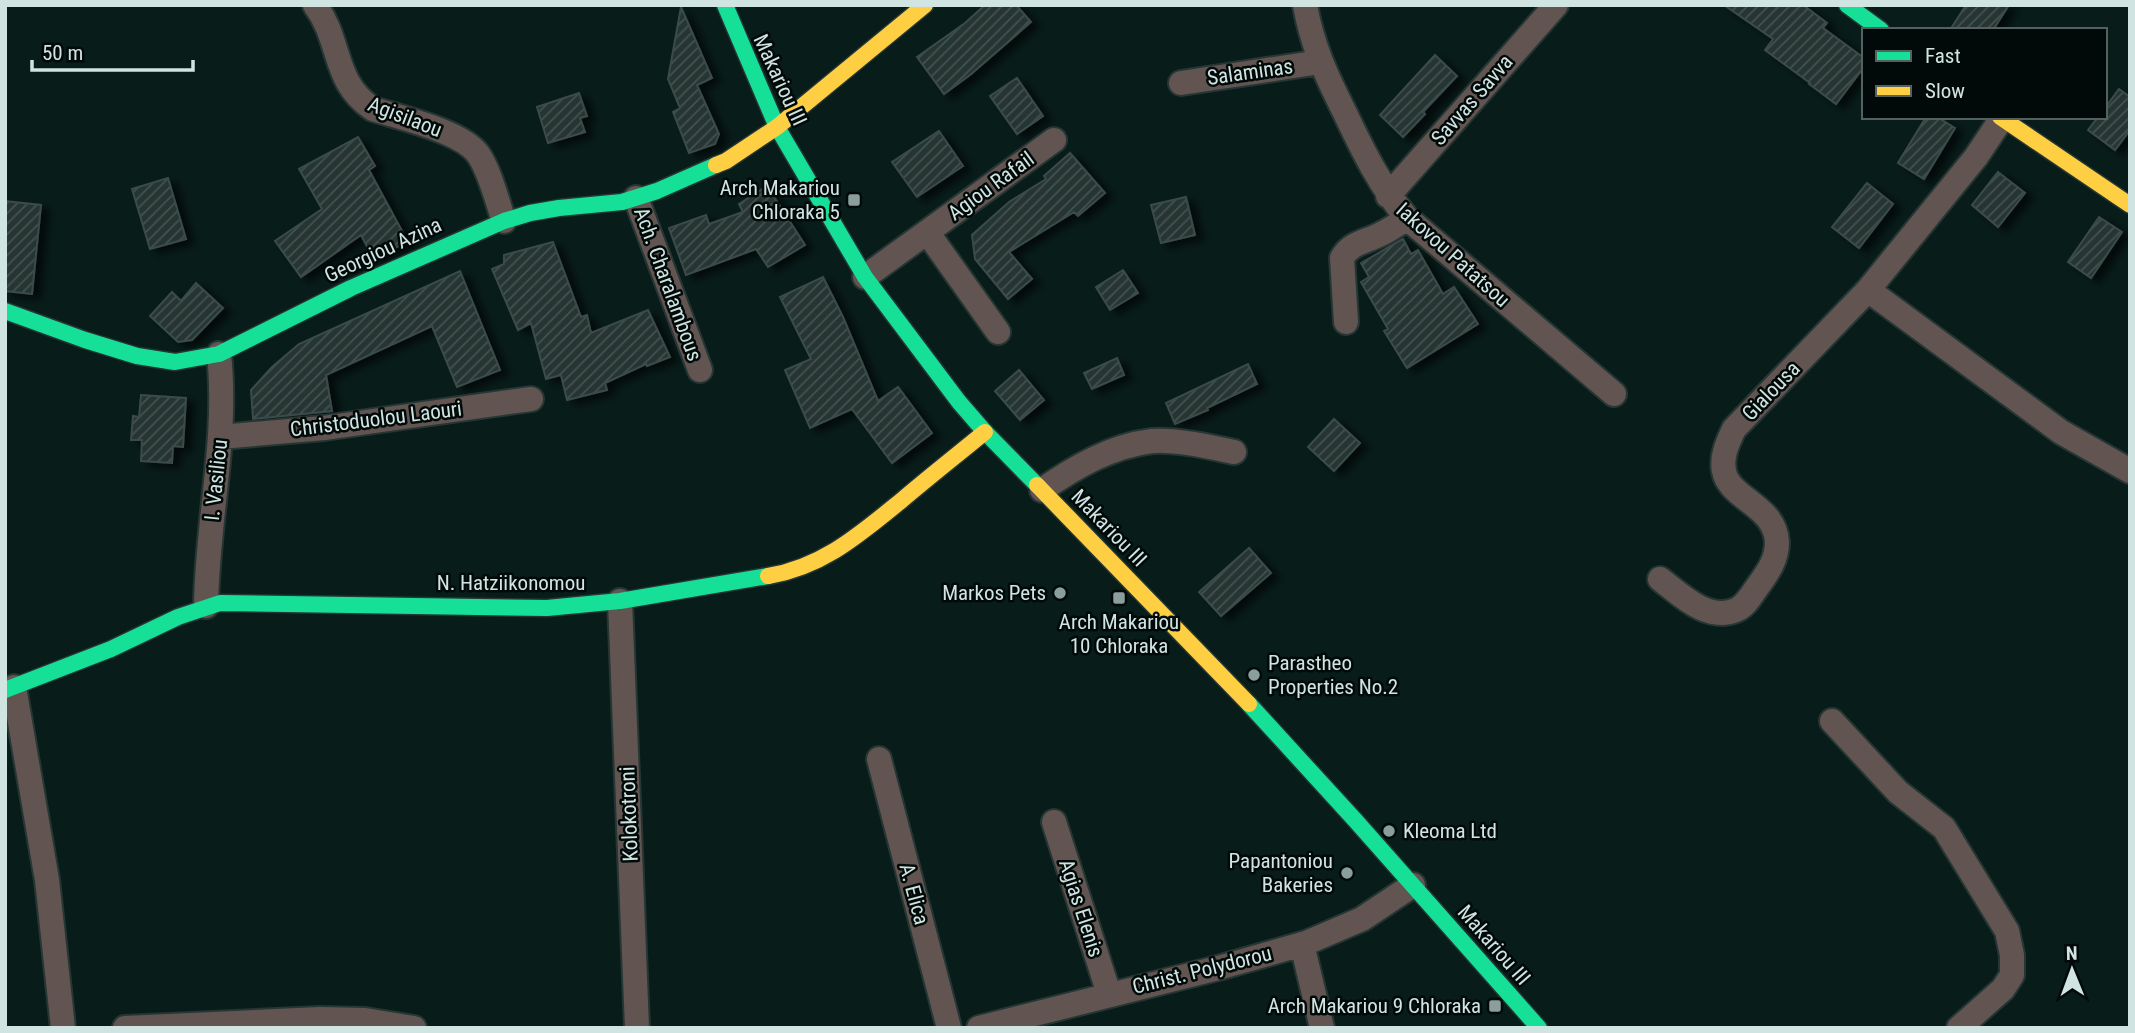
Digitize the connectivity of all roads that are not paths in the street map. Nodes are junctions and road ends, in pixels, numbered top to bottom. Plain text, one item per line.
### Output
1 (315, 5) edge
2 (725, 5) edge
3 (925, 5) edge
4 (1305, 5) edge
5 (1556, 5) edge
6 (1847, 5) edge
7 (1878, 28) edge
8 (1320, 62) junction
9 (1181, 83) dead end
10 (2000, 119) edge
11 (2002, 119) edge
12 (777, 127) junction
13 (1054, 140) dead end
14 (1388, 196) junction
15 (636, 198) junction
16 (2130, 205) edge
17 (1406, 218) junction
18 (504, 221) junction
19 (928, 232) junction
20 (864, 276) junction
21 (1868, 290) junction
22 (5, 311) edge
23 (1346, 322) dead end
24 (998, 332) dead end
25 (219, 354) junction
26 (700, 370) dead end
27 (1614, 394) dead end
28 (531, 399) dead end
29 (985, 432) junction
30 (220, 437) junction
31 (1234, 452) dead end
32 (2130, 471) edge
33 (1042, 490) junction
34 (1660, 579) dead end
35 (620, 601) junction
36 (206, 606) junction
37 (9, 689) edge
38 (1832, 721) dead end
39 (878, 759) dead end
40 (1054, 822) dead end
41 (1413, 885) junction
42 (1302, 944) junction
43 (1109, 994) junction
44 (226, 1025) edge
45 (63, 1028) edge
46 (125, 1028) edge
47 (414, 1028) edge
48 (637, 1028) edge
49 (949, 1028) edge
50 (979, 1028) edge
51 (1322, 1028) edge
52 (1539, 1028) edge
53 (1959, 1028) edge

1 - 18 street, Agisilaou
2 - 12 street, Makariou III
3 - 12 street, Georgiou Azina
4 - 8 street, Iakovou Patatsou
5 - 14 street, Savvas Savva
6 - 7 street
8 - 9 street, Salaminas
8 - 14 street, Iakovou Patatsou
10 - 21 street, Gialousa
11 - 16 street
12 - 15 street, Georgiou Azina
12 - 20 street, Makariou III
13 - 19 street, Agiou Rafail
14 - 17 street, Iakovou Patatsou
15 - 18 street, Georgiou Azina
15 - 26 street, Ach. Charalambous
17 - 23 street
17 - 27 street, Iakovou Patatsou
18 - 25 street, Georgiou Azina
19 - 20 street, Agiou Rafail
19 - 24 street, Agiou Rafail
20 - 29 street, Makariou III
21 - 32 street
21 - 34 street, Gialousa
22 - 25 street, Georgiou Azina
25 - 30 street, I. Vasiliou
28 - 30 street, Christoduolou Laouri
29 - 33 street, Makariou III
29 - 35 street, N. Hatziikonomou
30 - 36 street, I. Vasiliou
31 - 33 street
33 - 41 street, Makariou III
35 - 36 street, N. Hatziikonomou
35 - 48 street, Kolokotroni
36 - 37 street, N. Hatziikonomou
37 - 45 street
38 - 53 street
39 - 49 street, A. Elica
40 - 43 street, Agias Elenis
41 - 42 street, Christ. Polydorou
41 - 52 street, Makariou III
42 - 43 street, Christ. Polydorou
42 - 51 street
43 - 50 street, Christ. Polydorou
44 - 46 street
44 - 47 street

